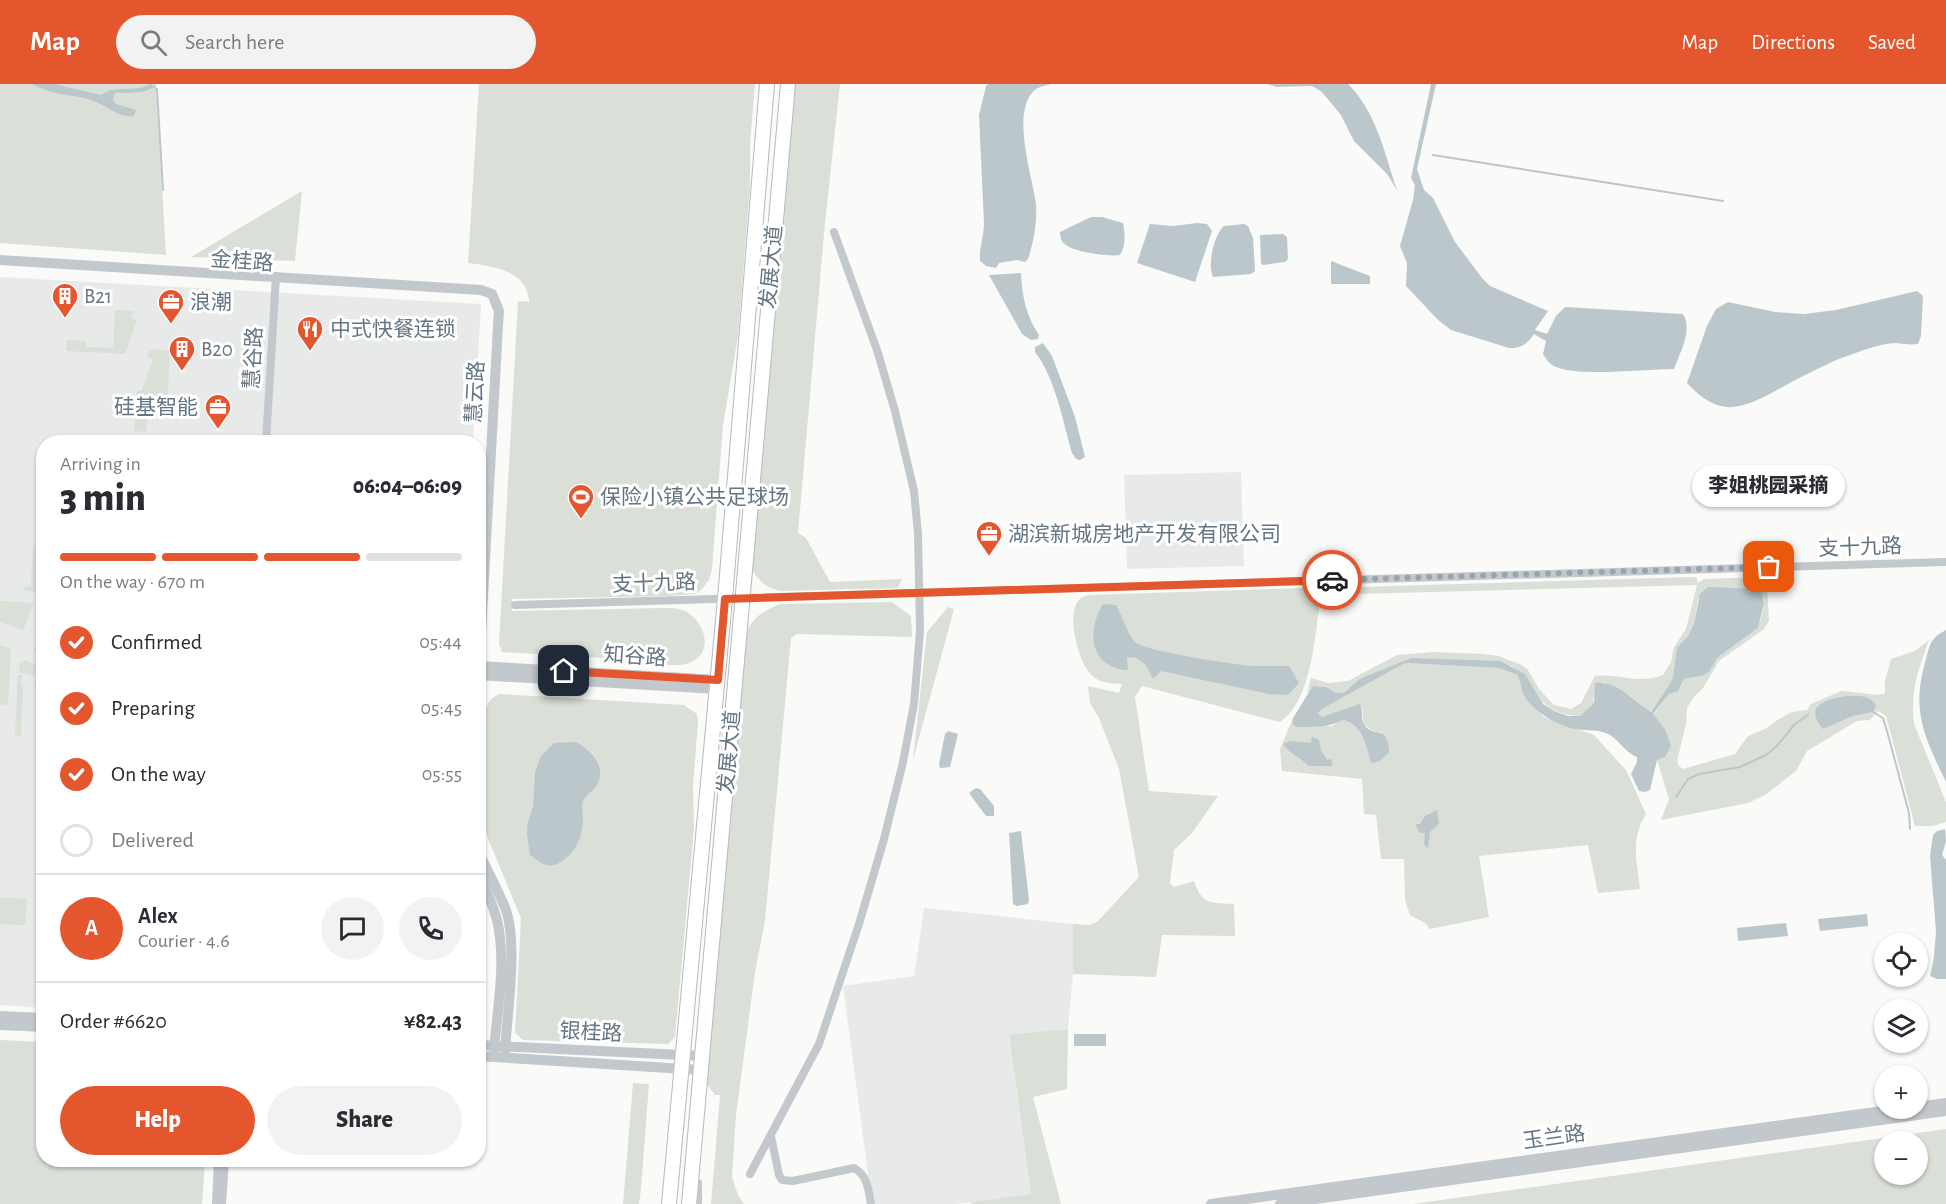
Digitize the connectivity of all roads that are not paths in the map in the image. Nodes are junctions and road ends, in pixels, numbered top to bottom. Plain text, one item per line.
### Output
1 (767, 84) edge
2 (788, 84) edge
3 (834, 232) dead end
4 (0, 260) edge
5 (0, 266) edge
6 (276, 279) junction
7 (481, 293) junction
8 (266, 435) edge
9 (485, 435) edge
10 (486, 544) edge
11 (1946, 562) edge
12 (920, 593) junction
13 (742, 598) junction
14 (725, 599) junction
15 (515, 605) dead end
16 (486, 670) edge
17 (718, 685) junction
18 (486, 868) edge
19 (486, 890) edge
20 (0, 1016) edge
21 (36, 1018) edge
22 (0, 1025) edge
23 (36, 1027) edge
24 (486, 1048) edge
25 (494, 1052) junction
26 (506, 1052) junction
27 (486, 1054) edge
28 (683, 1062) junction
29 (701, 1063) junction
30 (1946, 1103) edge
31 (1928, 1105) edge
32 (1946, 1111) edge
33 (1874, 1112) edge
34 (696, 1123) junction
35 (771, 1135) junction
36 (218, 1167) edge
37 (225, 1167) edge
38 (750, 1174) dead end
39 (216, 1204) edge
40 (222, 1204) edge
41 (667, 1204) edge
42 (689, 1204) edge
43 (696, 1204) edge
44 (871, 1204) edge
45 (1211, 1204) edge
46 (1280, 1204) edge

1 - 14 main road, 发展大道
2 - 13 main road, 发展大道
3 - 12 street
4 - 6 street, 金桂路
5 - 6 street, 金桂路
6 - 7 street, 金桂路
6 - 8 street, 慧谷路
7 - 9 street, 慧云路
7 - 10 street, 慧云路
11 - 12 street, 支十九路
12 - 13 street, 支十九路
12 - 35 street
13 - 14 street, 支十九路
13 - 29 main road, 发展大道
14 - 15 street, 支十九路
14 - 17 main road, 发展大道
16 - 17 street, 知谷路
17 - 28 main road, 发展大道
18 - 26 street
19 - 25 street
20 - 21 street
22 - 23 street
24 - 25 street, 银桂路
25 - 26 street, 银桂路
25 - 27 street, 银桂路
26 - 28 street, 银桂路
28 - 29 street, 银桂路
28 - 41 main road, 发展大道
29 - 34 main road, 发展大道
30 - 31 street
32 - 46 street, 玉兰路
33 - 45 street, 玉兰路
34 - 42 main road, 发展大道
34 - 43 street
35 - 38 street
35 - 44 street
36 - 39 street
37 - 40 street

